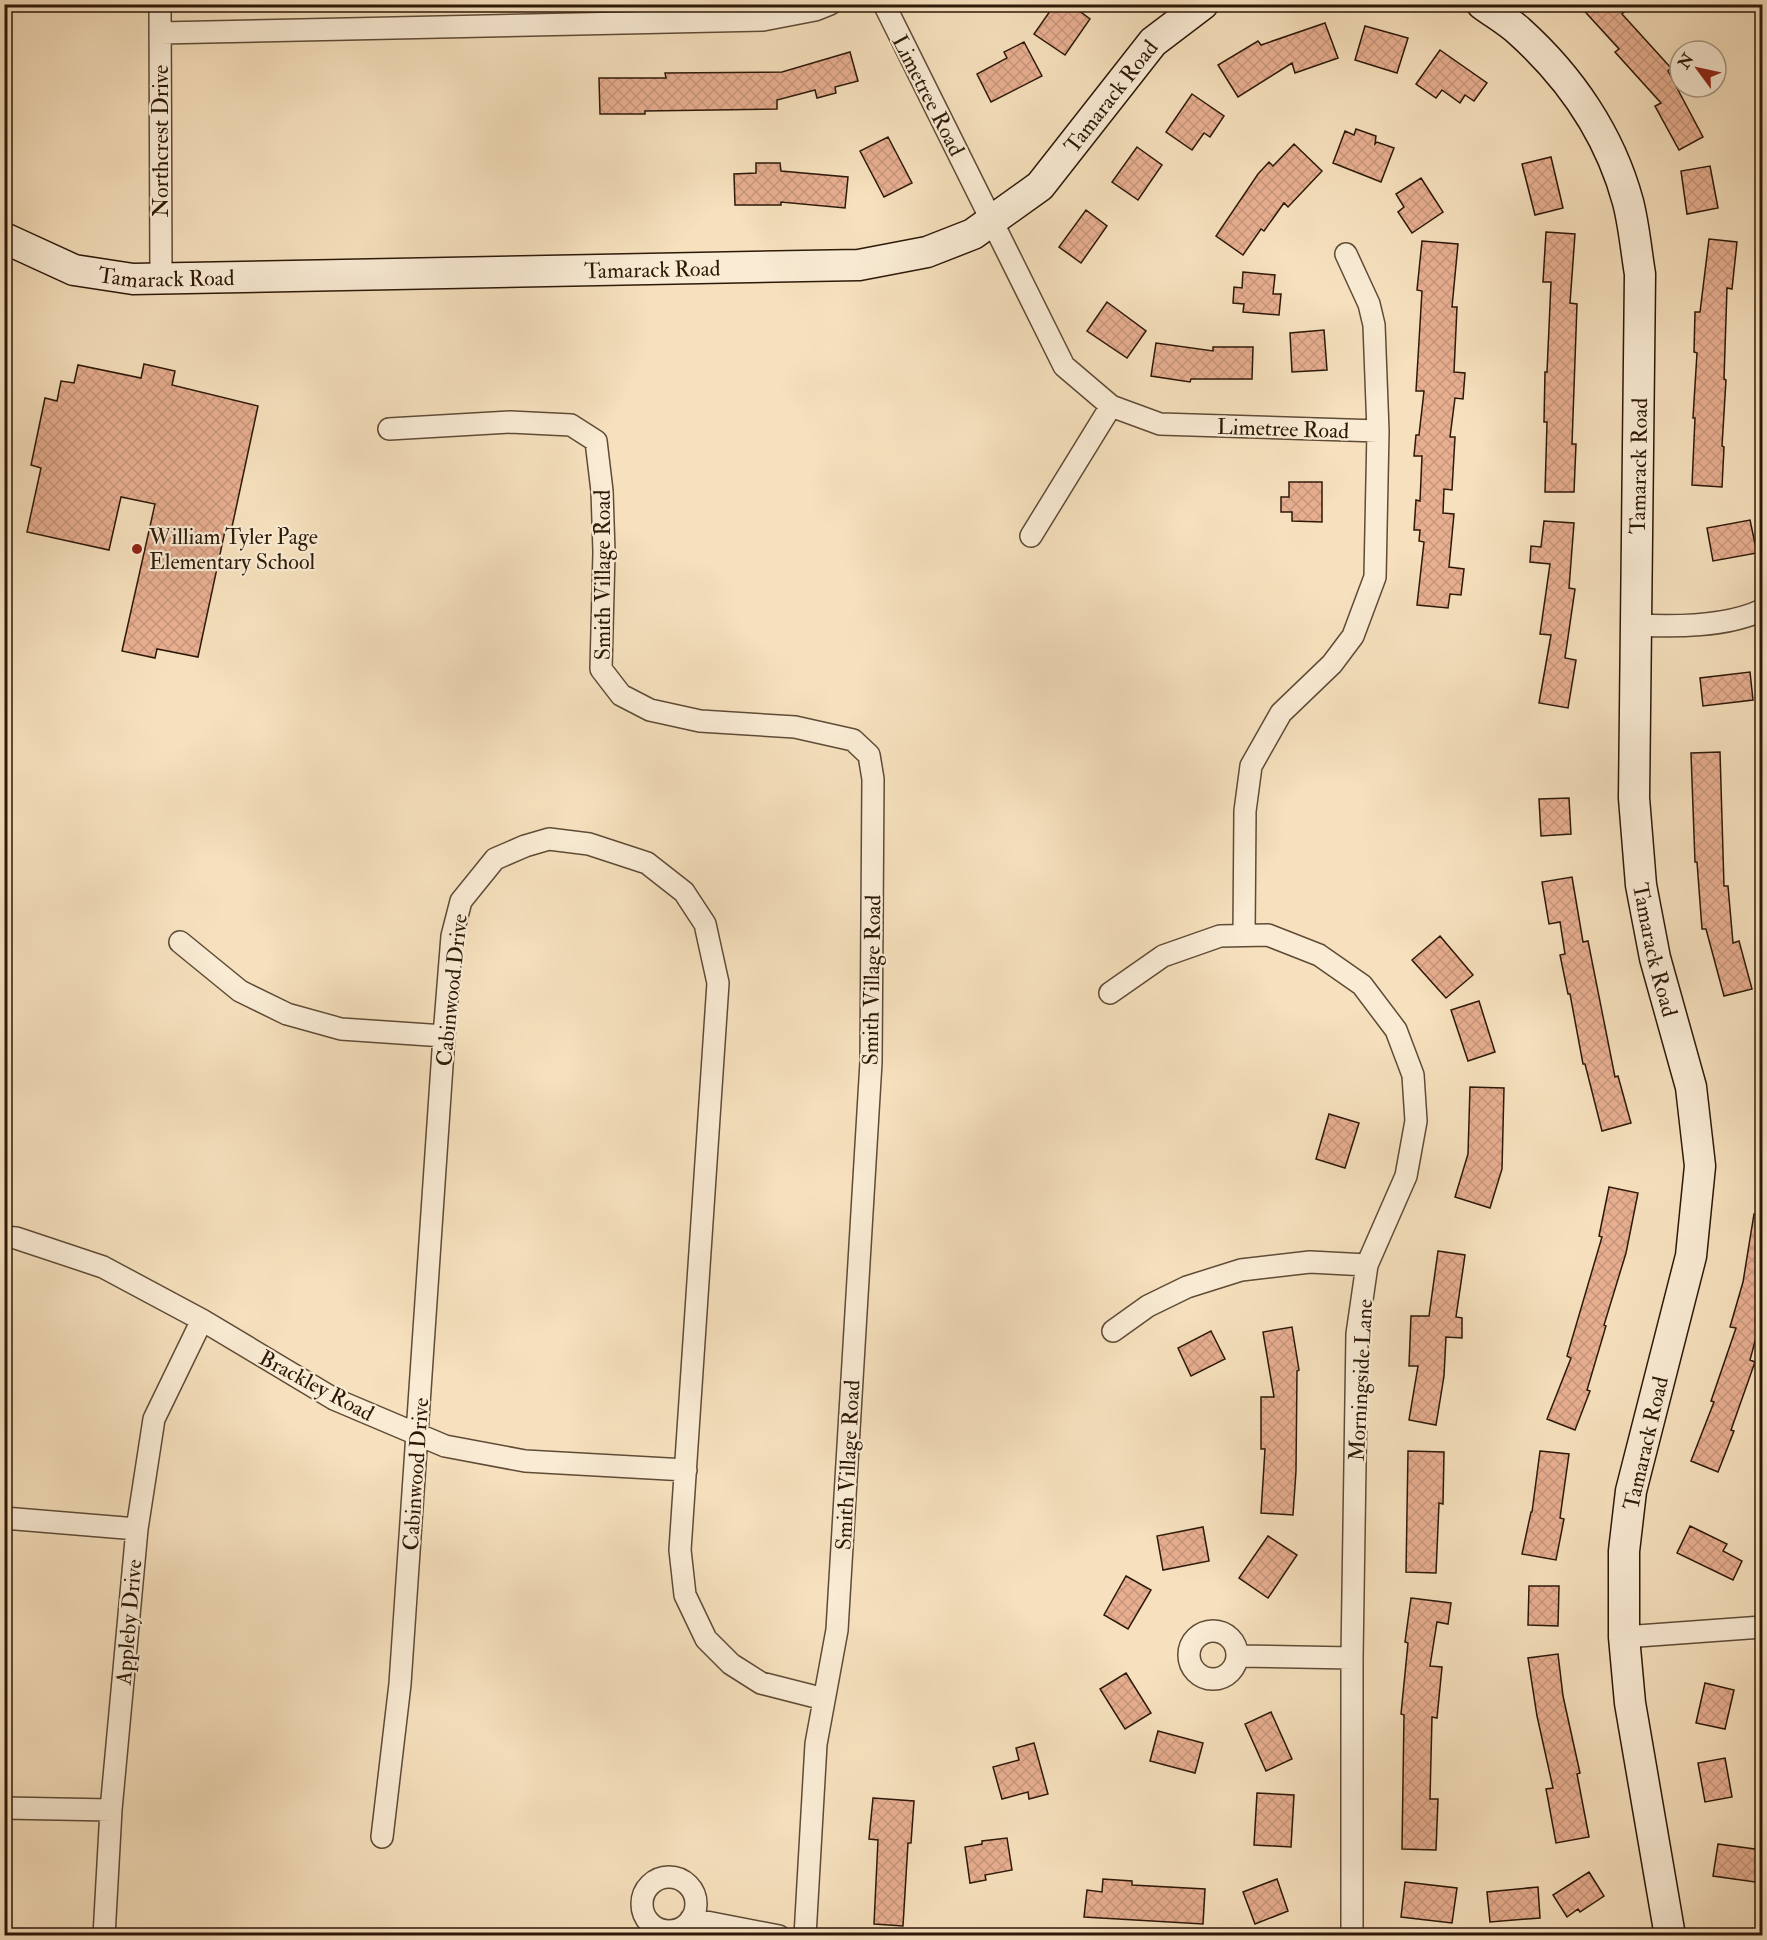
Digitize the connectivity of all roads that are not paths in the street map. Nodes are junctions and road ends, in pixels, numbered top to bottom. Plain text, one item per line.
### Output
1 (160, 4) edge
2 (830, 4) edge
3 (884, 4) edge
4 (1203, 4) edge
5 (1482, 4) edge
6 (160, 33) junction
7 (992, 221) junction
8 (4, 238) edge
9 (1346, 254) dead end
10 (161, 278) junction
11 (1111, 406) junction
12 (389, 429) dead end
13 (1378, 430) junction
14 (1030, 536) dead end
15 (1762, 610) edge
16 (1636, 625) junction
17 (1244, 936) junction
18 (180, 942) dead end
19 (1110, 993) dead end
20 (444, 1036) junction
21 (4, 1236) edge
22 (1367, 1265) junction
23 (202, 1320) junction
24 (1113, 1331) dead end
25 (418, 1435) junction
26 (686, 1470) junction
27 (4, 1518) edge
28 (137, 1529) junction
29 (1762, 1627) edge
30 (1624, 1638) junction
31 (1237, 1656) dead end
32 (1352, 1658) junction
33 (824, 1699) junction
34 (4, 1808) edge
35 (111, 1810) junction
36 (382, 1837) dead end
37 (691, 1919) dead end
38 (104, 1935) edge
39 (779, 1935) edge
40 (805, 1935) edge
41 (1352, 1935) edge
42 (1670, 1935) edge

1 - 6 street, Northcrest Drive
2 - 6 street
3 - 7 street, Limetree Road
4 - 7 street, Tamarack Road
5 - 16 street, Tamarack Road
6 - 10 street, Northcrest Drive
7 - 10 street, Tamarack Road
7 - 11 street, Limetree Road
8 - 10 street, Tamarack Road
9 - 13 street
11 - 13 street, Limetree Road
11 - 14 street
12 - 33 street, Smith Village Road
13 - 17 street, Limetree Road
15 - 16 street
16 - 30 street, Tamarack Road
17 - 19 street, Morningside Lane
17 - 22 street, Morningside Lane
18 - 20 street
20 - 25 street, Cabinwood Drive
20 - 26 street, Cabinwood Drive
21 - 23 street, Brackley Road
22 - 24 street
22 - 32 street, Morningside Lane
23 - 25 street, Brackley Road
23 - 28 street, Appleby Drive
25 - 26 street, Brackley Road
25 - 36 street, Cabinwood Drive
26 - 33 street, Cabinwood Drive
27 - 28 street
28 - 35 street, Appleby Drive
29 - 30 street
30 - 42 street, Tamarack Road
31 - 32 street
32 - 41 street, Morningside Lane
33 - 40 street, Smith Village Road
34 - 35 street
35 - 38 street, Appleby Drive
37 - 39 street

